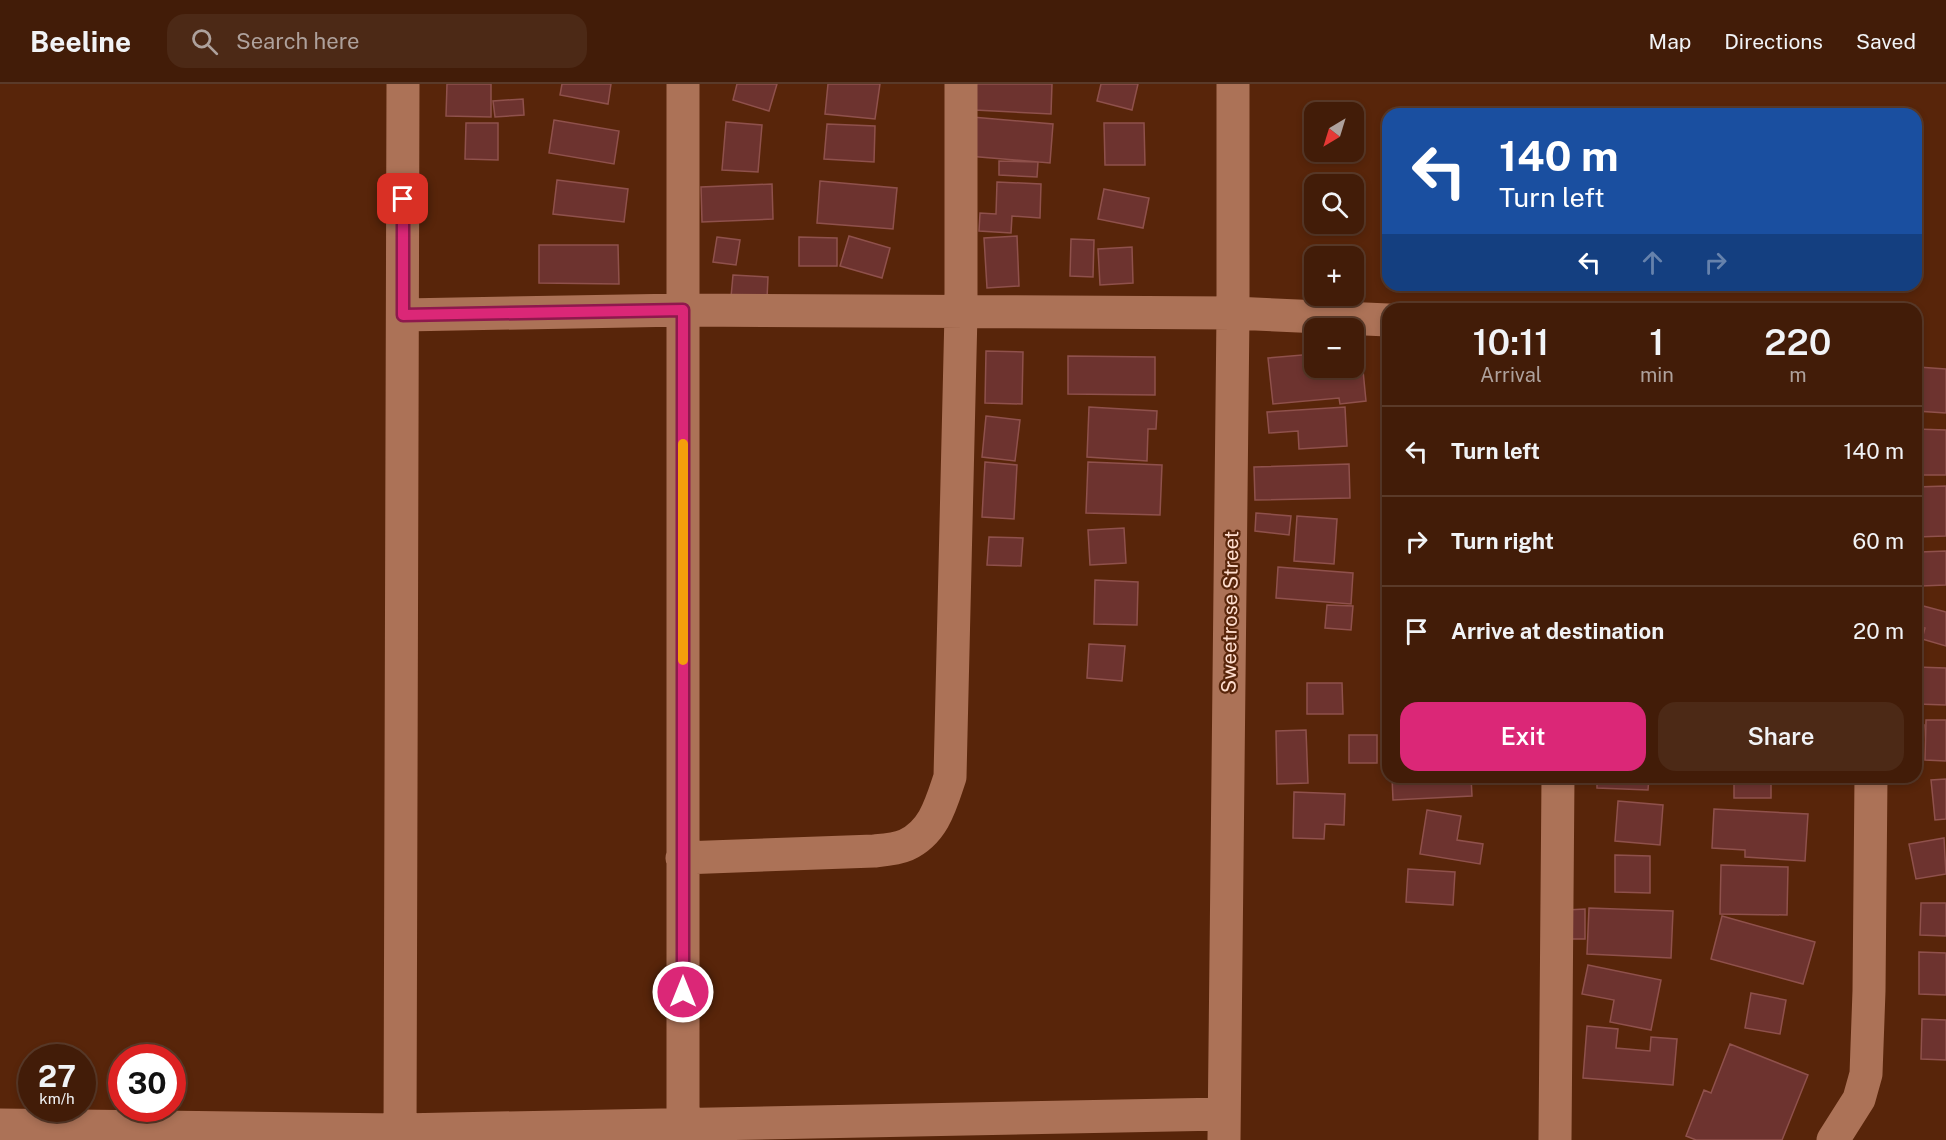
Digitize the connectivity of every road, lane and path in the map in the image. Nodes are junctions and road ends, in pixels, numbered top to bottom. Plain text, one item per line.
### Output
1 (403, 84) edge
2 (683, 84) edge
3 (962, 84) edge
4 (1233, 84) edge
5 (683, 310) junction
6 (961, 313) junction
7 (1233, 313) junction
8 (403, 315) junction
9 (1382, 320) edge
10 (1558, 783) edge
11 (1871, 783) edge
12 (682, 858) junction
13 (0, 1125) edge
14 (1224, 1127) edge
15 (684, 1133) edge
16 (400, 1135) edge
17 (1555, 1140) edge
18 (1833, 1140) edge

1 - 8 street
2 - 5 street
3 - 6 street
4 - 7 street, Sweetrose Street
5 - 6 street
5 - 8 street
5 - 12 street
6 - 7 street
6 - 12 street
7 - 9 street
7 - 14 street, Sweetrose Street
8 - 16 street
10 - 17 street
11 - 18 street
12 - 15 street
13 - 16 street
14 - 15 street
15 - 16 street

